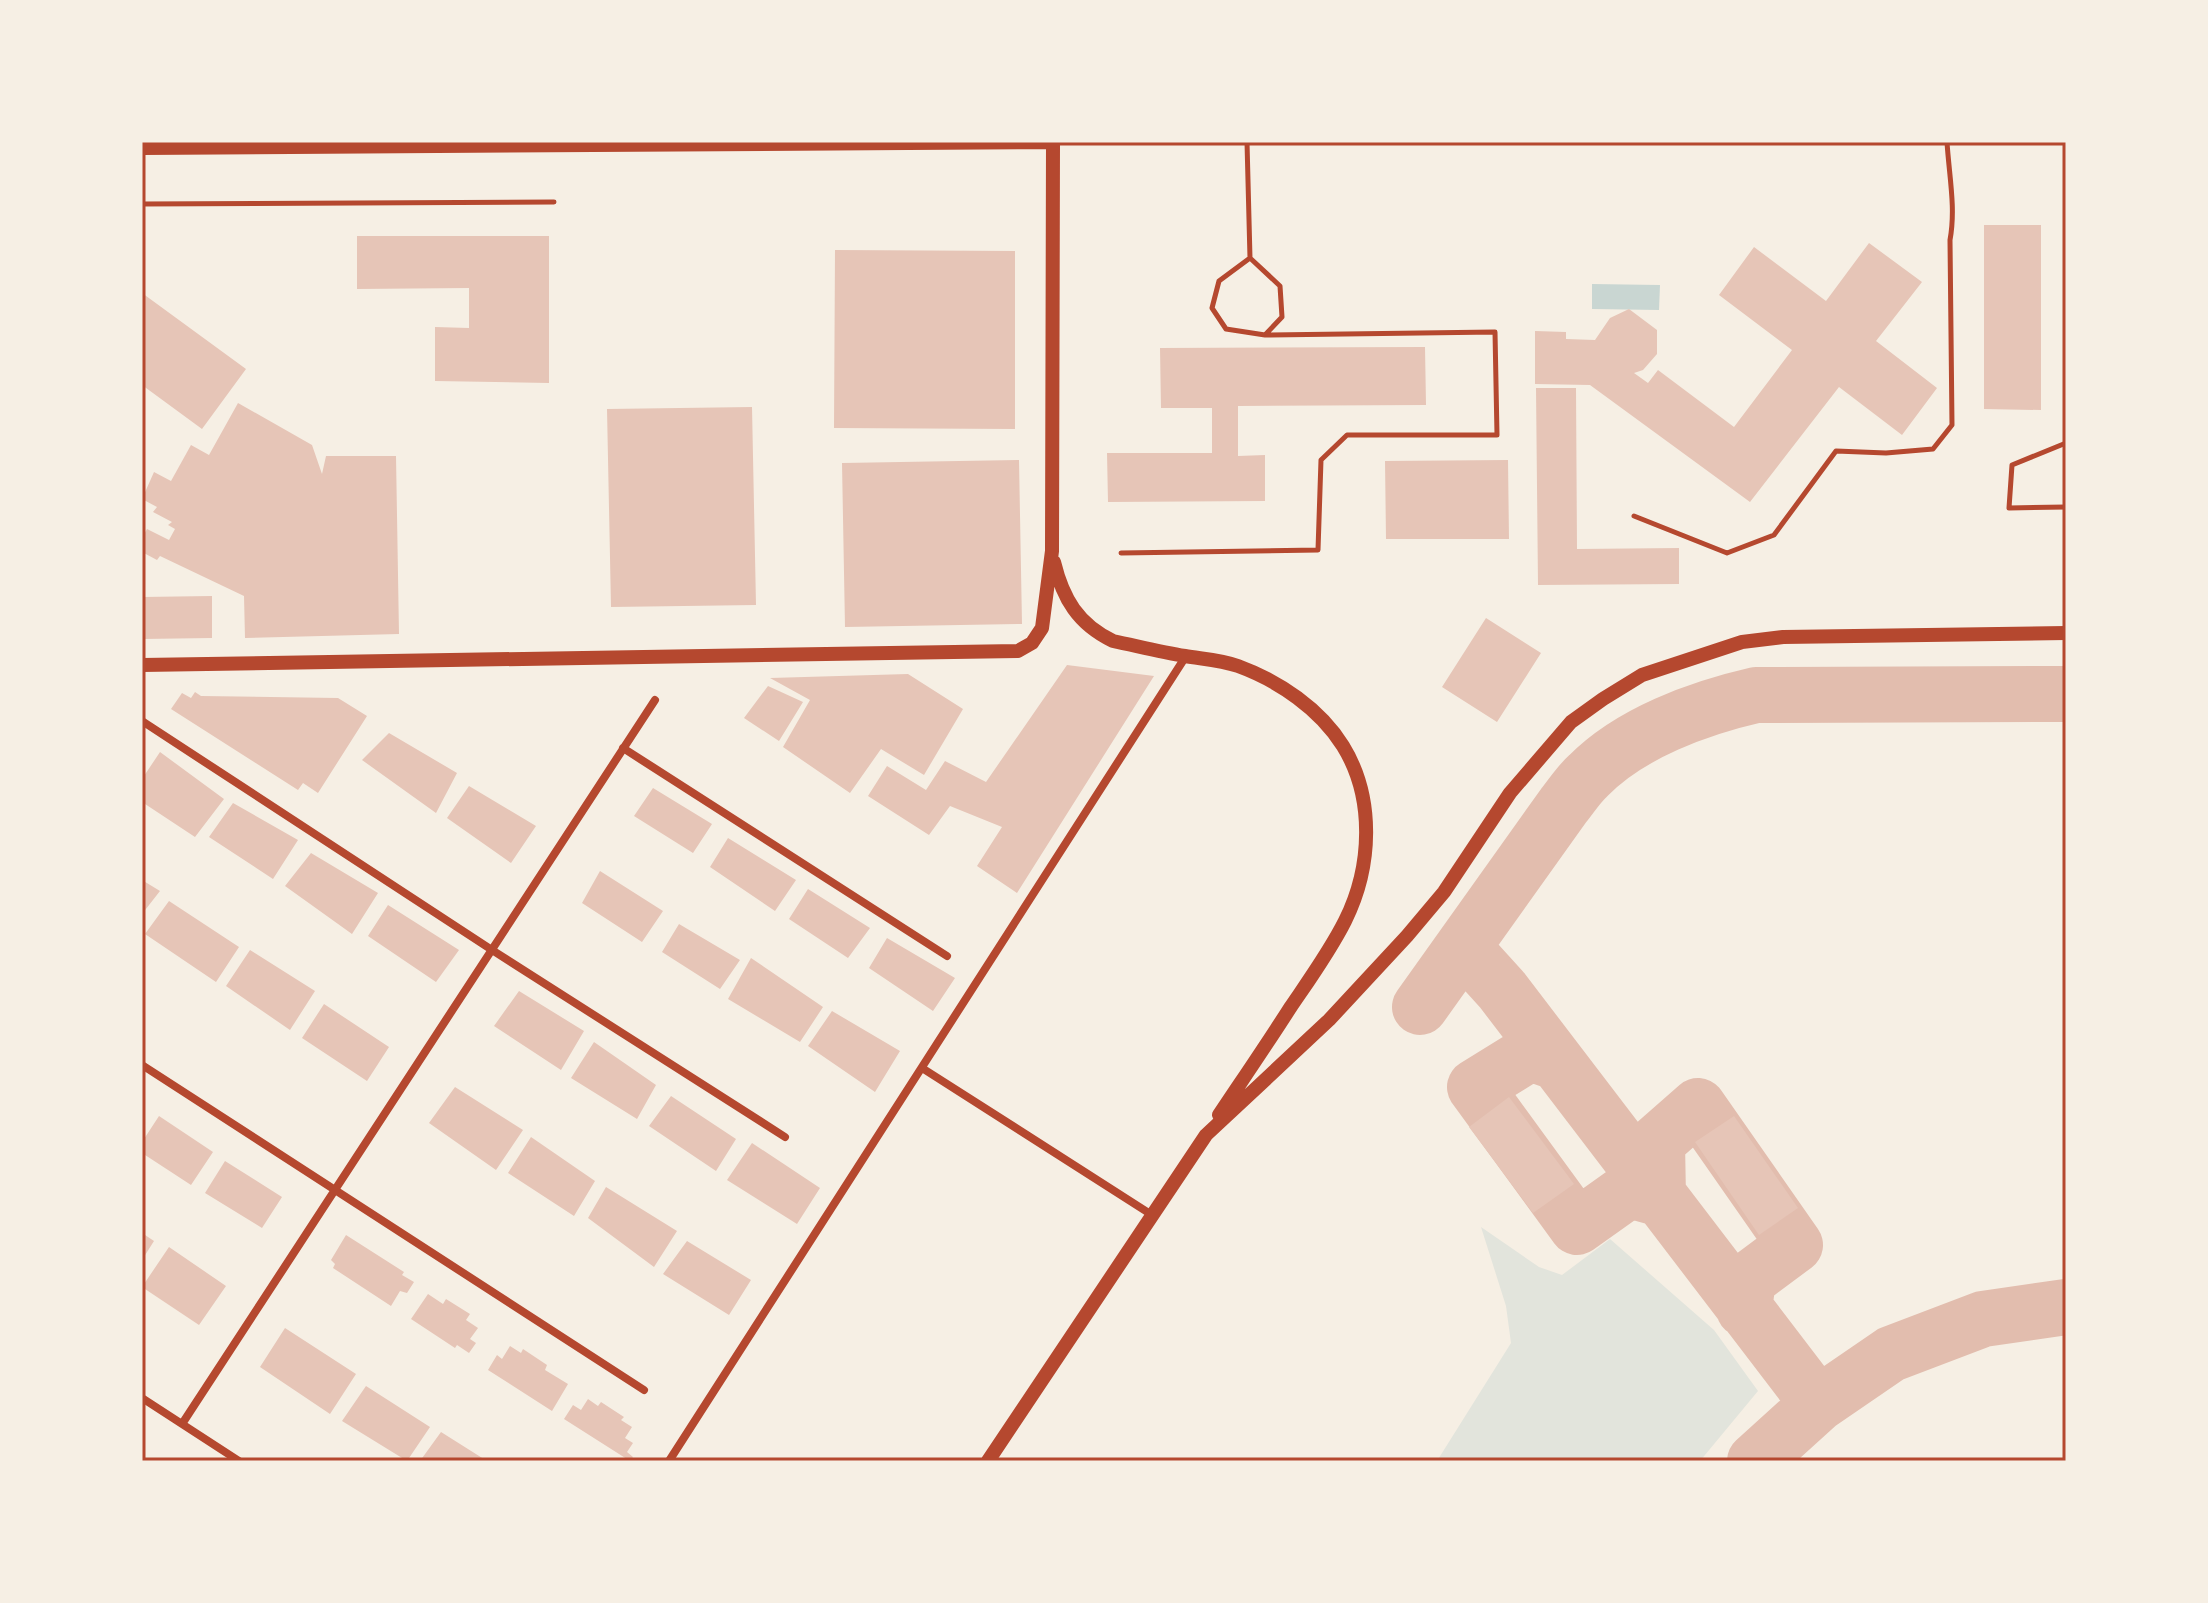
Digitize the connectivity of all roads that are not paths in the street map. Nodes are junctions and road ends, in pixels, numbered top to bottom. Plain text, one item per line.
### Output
1 (1052, 142) edge
2 (1247, 142) edge
3 (1947, 142) edge
4 (142, 148) edge
5 (554, 202) dead end
6 (142, 204) edge
7 (1250, 258) junction
8 (1265, 335) junction
9 (2066, 443) edge
10 (2066, 507) edge
11 (1634, 516) dead end
12 (1052, 551) junction
13 (1121, 553) dead end
14 (2066, 633) edge
15 (1186, 656) junction
16 (142, 665) edge
17 (655, 700) dead end
18 (142, 721) edge
19 (623, 748) junction
20 (492, 950) junction
21 (947, 956) dead end
22 (142, 1065) edge
23 (922, 1068) junction
24 (1206, 1135) junction
25 (785, 1137) dead end
26 (335, 1189) junction
27 (1152, 1215) junction
28 (644, 1390) dead end
29 (142, 1398) edge
30 (182, 1424) junction
31 (239, 1461) edge
32 (669, 1461) edge
33 (988, 1461) edge

1 - 4 main road
1 - 12 main road
2 - 7 lane
3 - 11 lane
5 - 6 lane
7 - 8 lane
7 - 8 lane
8 - 13 lane
9 - 10 lane
12 - 15 main road
12 - 16 main road
14 - 24 main road
15 - 23 street
15 - 24 main road
17 - 19 street
18 - 20 street
19 - 20 street
19 - 21 street
20 - 25 street
20 - 26 street
22 - 26 street
23 - 27 street
23 - 32 street
24 - 27 main road
26 - 28 street
26 - 30 street
27 - 33 main road
29 - 30 street
30 - 31 street

